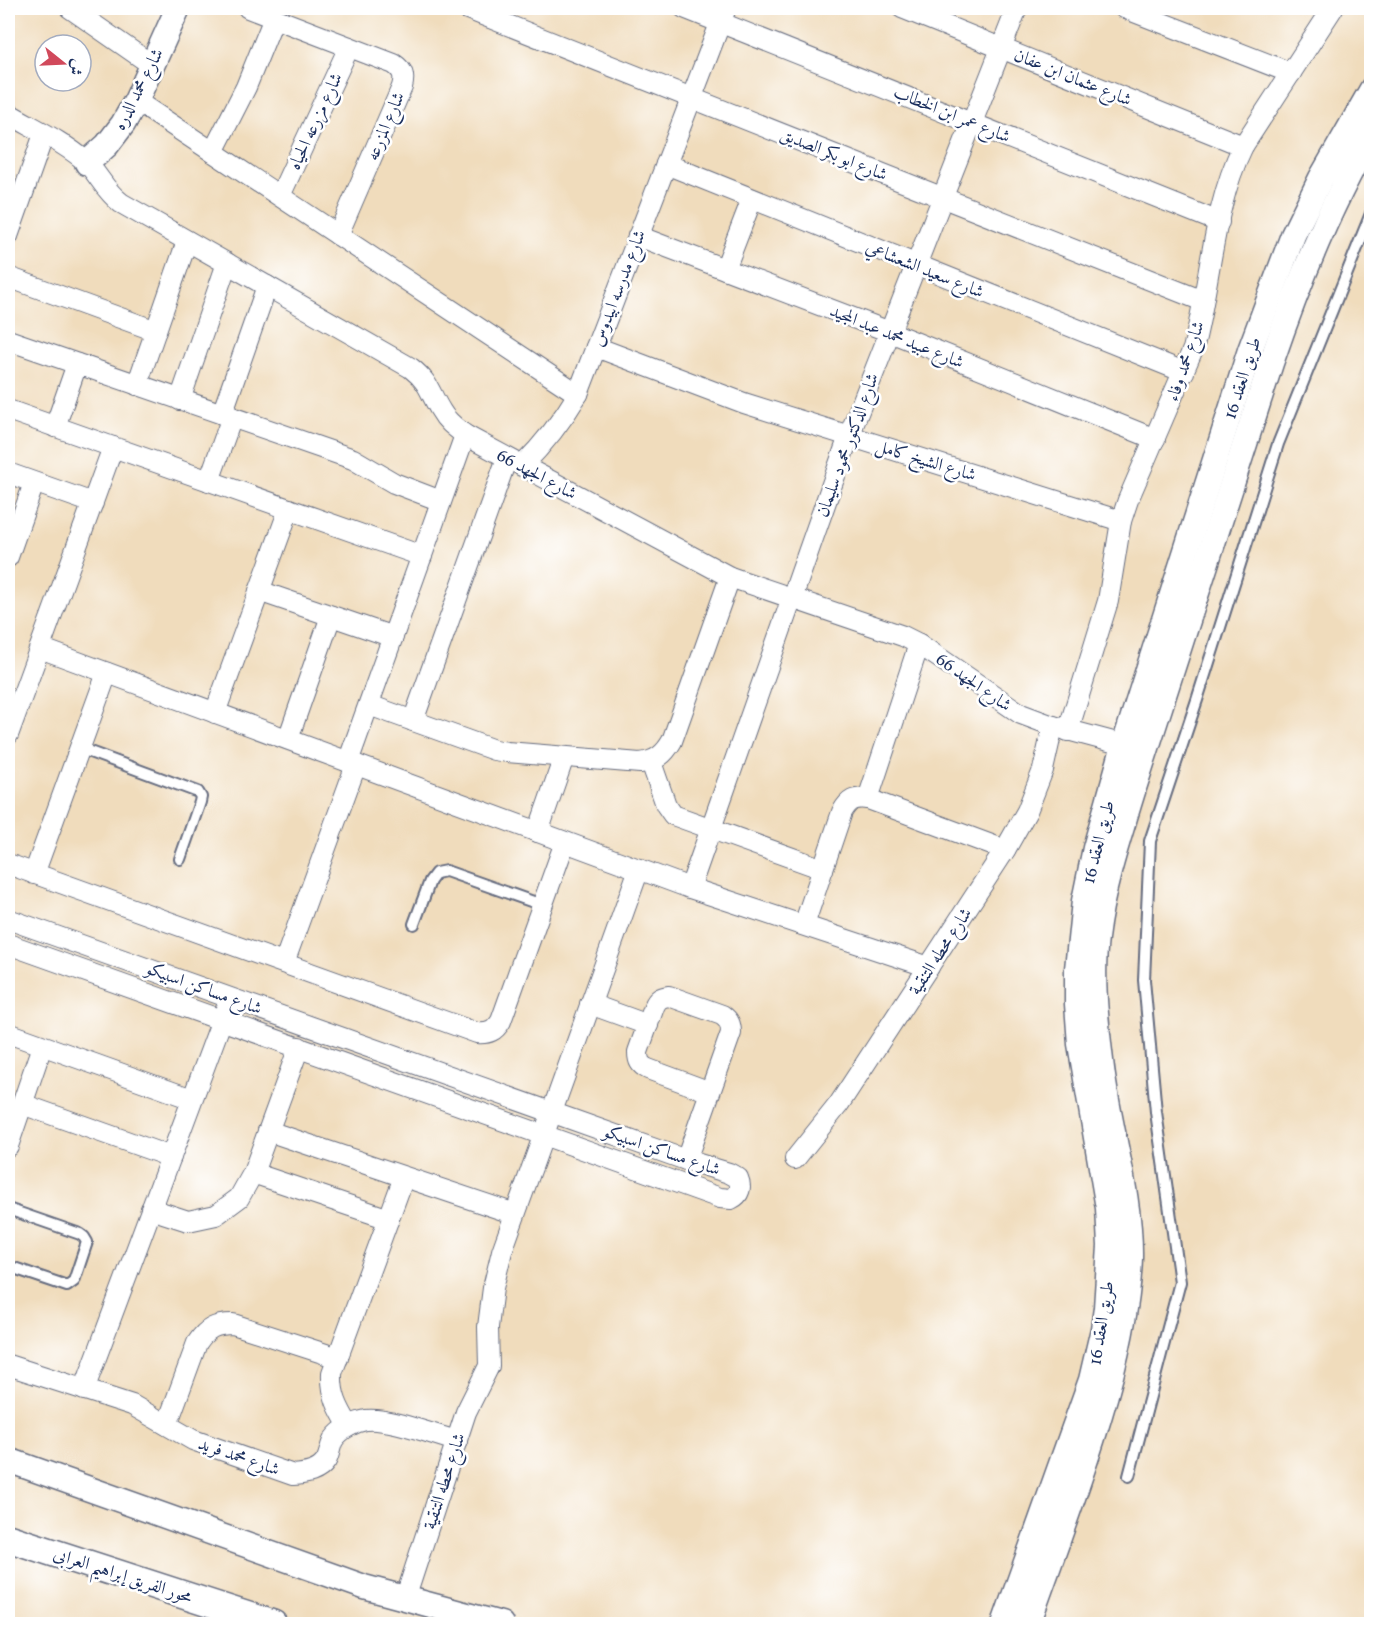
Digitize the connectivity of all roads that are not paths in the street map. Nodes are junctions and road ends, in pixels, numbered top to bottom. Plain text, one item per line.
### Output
1 (70, 8) edge
2 (178, 8) edge
3 (248, 8) edge
4 (465, 8) edge
5 (684, 8) edge
6 (902, 8) edge
7 (1017, 8) edge
8 (1124, 8) edge
9 (1333, 8) edge
10 (723, 15) edge
11 (274, 18) junction
12 (350, 47) junction
13 (1001, 47) junction
14 (152, 65) junction
15 (1291, 74) junction
16 (1371, 89) edge
17 (692, 96) junction
18 (136, 101) junction
19 (8, 113) edge
20 (972, 121) junction
21 (1371, 133) edge
22 (44, 134) junction
23 (1244, 146) junction
24 (213, 152) junction
25 (87, 163) junction
26 (666, 164) junction
27 (280, 196) junction
28 (943, 197) junction
29 (752, 199) junction
30 (1371, 211) edge
31 (1219, 222) junction
32 (338, 235) junction
33 (8, 236) edge
34 (638, 236) junction
35 (187, 241) junction
36 (227, 263) junction
37 (916, 265) junction
38 (724, 269) junction
39 (8, 277) edge
40 (267, 286) junction
41 (1203, 301) junction
42 (156, 331) junction
43 (890, 332) junction
44 (8, 340) edge
45 (596, 347) junction
46 (77, 364) junction
47 (1184, 372) junction
48 (137, 385) junction
49 (578, 394) junction
50 (180, 400) junction
51 (8, 410) edge
52 (227, 416) junction
53 (55, 427) junction
54 (465, 435) junction
55 (849, 436) junction
56 (1155, 440) junction
57 (114, 447) junction
58 (515, 462) junction
59 (8, 473) edge
60 (209, 481) junction
61 (34, 483) junction
62 (441, 501) junction
63 (93, 503) junction
64 (289, 509) junction
65 (1121, 522) junction
66 (422, 556) junction
67 (8, 557) edge
68 (730, 577) junction
69 (259, 591) junction
70 (792, 598) junction
71 (331, 616) junction
72 (393, 637) junction
73 (919, 644) junction
74 (40, 648) junction
75 (107, 673) junction
76 (16, 688) edge
77 (369, 705) junction
78 (215, 713) junction
79 (413, 721) junction
80 (1061, 728) junction
81 (8, 735) edge
82 (288, 739) junction
83 (1124, 745) junction
84 (79, 748) junction
85 (564, 757) junction
86 (651, 762) junction
87 (352, 763) junction
88 (868, 798) junction
89 (711, 828) junction
90 (538, 832) junction
91 (565, 842) junction
92 (1005, 850) junction
93 (180, 860) dead end
94 (8, 864) edge
95 (639, 869) junction
96 (823, 869) junction
97 (34, 874) junction
98 (690, 888) junction
99 (542, 905) junction
100 (8, 919) edge
101 (414, 924) dead end
102 (804, 926) junction
103 (8, 944) edge
104 (284, 963) junction
105 (929, 967) junction
106 (230, 998) junction
107 (590, 1004) junction
108 (222, 1020) junction
109 (648, 1025) junction
110 (8, 1034) edge
111 (42, 1046) junction
112 (299, 1047) junction
113 (710, 1092) junction
114 (192, 1099) junction
115 (22, 1104) junction
116 (551, 1112) junction
117 (268, 1131) junction
118 (543, 1134) junction
119 (8, 1146) edge
120 (171, 1157) junction
121 (795, 1159) dead end
122 (686, 1160) junction
123 (253, 1173) junction
124 (404, 1177) junction
125 (8, 1209) edge
126 (151, 1209) junction
127 (515, 1214) junction
128 (389, 1219) junction
129 (8, 1266) edge
130 (338, 1358) junction
131 (8, 1365) edge
132 (84, 1390) junction
133 (167, 1425) junction
134 (349, 1426) junction
135 (457, 1441) junction
136 (8, 1460) edge
137 (1129, 1476) dead end
138 (8, 1538) edge
139 (405, 1599) junction
140 (273, 1624) edge
141 (501, 1624) edge
142 (1004, 1624) edge
143 (1028, 1624) edge

1 - 14 street
2 - 14 street, شارع محمد الدره
3 - 11 street, شارع المزرعه
4 - 17 street, شارع ابو بكر الصديق
5 - 10 street, شارع عمر ابن الخطاب
6 - 13 street, شارع عثمان ابن عفان
7 - 13 street, شارع الدكتور محمود سليمان
8 - 15 street
9 - 15 street, شارع محمد وفاء
10 - 17 street
10 - 20 street, شارع عمر ابن الخطاب
11 - 12 street, شارع المزرعه
11 - 24 street
12 - 27 street, شارع مزرعه الحياه
12 - 32 street, شارع المزرعه
13 - 20 street, شارع الدكتور محمود سليمان
13 - 23 street, شارع عثمان ابن عفان
14 - 18 street, شارع محمد الدره
15 - 23 street, شارع محمد وفاء
16 - 83 street, طريق العقد 16
17 - 26 street, شارع مدرسه ابيدوس
17 - 28 street, شارع ابو بكر الصديق
18 - 24 street
18 - 25 street, شارع محمد الدره
19 - 22 street, شارع الجهد 66
20 - 28 street, شارع الدكتور محمود سليمان
20 - 31 street, شارع عمر ابن الخطاب
21 - 143 street, طريق العقد 16
22 - 25 street, شارع الجهد 66
22 - 33 street
23 - 31 street, شارع محمد وفاء
24 - 27 street
25 - 35 street, شارع الجهد 66
26 - 29 street, شارع سعيد الشعشاعي
26 - 34 street, شارع مدرسه ابيدوس
27 - 32 street
28 - 37 street, شارع الدكتور محمود سليمان
28 - 41 street, شارع ابو بكر الصديق
29 - 37 street, شارع سعيد الشعشاعي
29 - 38 street
30 - 137 lane
31 - 41 street, شارع محمد وفاء
32 - 49 street
34 - 38 street, شارع عبيد محمد عبد المجيد
34 - 45 street, شارع مدرسه ابيدوس
35 - 36 street, شارع الجهد 66
35 - 42 street
36 - 40 street, شارع الجهد 66
36 - 50 street
37 - 43 street, شارع الدكتور محمود سليمان
37 - 47 street, شارع سعيد الشعشاعي
38 - 43 street, شارع عبيد محمد عبد المجيد
39 - 42 street
40 - 52 street
40 - 54 street, شارع الجهد 66
41 - 47 street, شارع محمد وفاء
42 - 48 street
43 - 55 street, شارع الدكتور محمود سليمان
43 - 56 street, شارع عبيد محمد عبد المجيد
44 - 46 street
45 - 49 street, شارع مدرسه ابيدوس
45 - 55 street, شارع الشيخ كامل
46 - 48 street
46 - 53 street
47 - 56 street, شارع محمد وفاء
48 - 50 street
49 - 58 street, شارع مدرسه ابيدوس
50 - 52 street
51 - 53 street
52 - 60 street
52 - 62 street
53 - 57 street
54 - 58 street, شارع الجهد 66
54 - 62 street
55 - 65 street, شارع الشيخ كامل
55 - 70 street, شارع الدكتور محمود سليمان
56 - 65 street, شارع محمد وفاء
57 - 60 street
57 - 63 street
58 - 68 street, شارع الجهد 66
58 - 79 street
59 - 61 street
60 - 64 street
61 - 63 street
61 - 67 street
62 - 66 street
63 - 74 street
64 - 66 street
64 - 69 street
65 - 80 street, شارع محمد وفاء
66 - 72 street
68 - 70 street, شارع الجهد 66
68 - 86 street
69 - 71 street
69 - 78 street
70 - 73 street, شارع الجهد 66
70 - 89 street, شارع الدكتور محمود سليمان
71 - 72 street
71 - 82 street
72 - 77 street
73 - 80 street, شارع الجهد 66
73 - 88 street
74 - 75 street
74 - 76 street
75 - 78 street
75 - 84 street
76 - 81 street
77 - 79 street
77 - 87 street
78 - 82 street
79 - 85 street
80 - 83 street, شارع الجهد 66
80 - 92 street, شارع محطه التنقية
82 - 87 street
83 - 142 street, طريق العقد 16
84 - 93 lane
84 - 97 street
85 - 86 street
85 - 90 street
86 - 89 street
87 - 90 street
87 - 104 street
88 - 92 street
88 - 96 street
89 - 96 street
89 - 98 street, شارع الدكتور محمود سليمان
90 - 91 street
91 - 95 street
91 - 99 street
92 - 105 street, شارع محطه التنقية
94 - 97 street
95 - 98 street
95 - 107 street
96 - 102 street
97 - 104 street
98 - 102 street
99 - 101 lane
99 - 104 street
100 - 106 street, شارع مساكن اسبيكو
102 - 105 street
103 - 108 street, شارع مساكن اسبيكو
105 - 121 street, شارع محطه التنقية
106 - 108 street
106 - 116 street, شارع مساكن اسبيكو
107 - 109 street
107 - 116 street
108 - 112 street, شارع مساكن اسبيكو
108 - 114 street
109 - 113 street
109 - 113 street
110 - 111 street
111 - 114 street
111 - 115 street
112 - 117 street
112 - 118 street, شارع مساكن اسبيكو
113 - 122 street
114 - 120 street
115 - 119 street
115 - 120 street
116 - 118 street
116 - 122 street, شارع مساكن اسبيكو
117 - 123 street
117 - 124 street
118 - 122 street, شارع مساكن اسبيكو
118 - 127 street
120 - 126 street
123 - 126 street
123 - 128 street
124 - 127 street
124 - 128 street
125 - 129 lane
126 - 132 street
127 - 135 street, شارع محطه التنقية
128 - 130 street
130 - 133 street
130 - 134 street
131 - 132 street, شارع محمد فريد
132 - 133 street, شارع محمد فريد
133 - 134 street, شارع محمد فريد
134 - 135 street
135 - 139 street, شارع محطه التنقية
136 - 139 street
138 - 140 main road, محور الفريق إبراهيم العرابى
139 - 141 street

